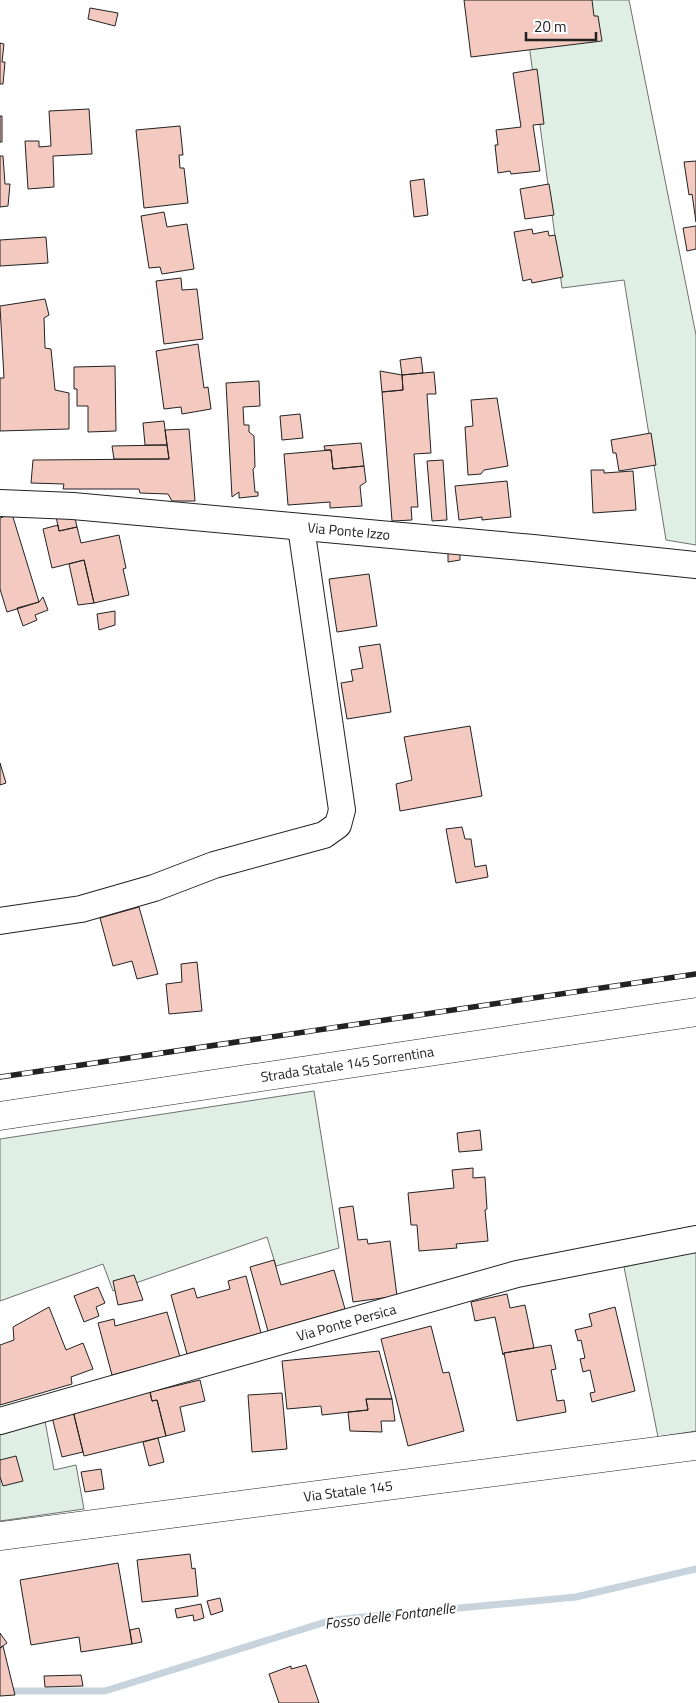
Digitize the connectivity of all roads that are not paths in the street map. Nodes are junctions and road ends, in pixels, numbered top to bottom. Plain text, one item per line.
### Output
1 (0, 503) edge
2 (301, 527) junction
3 (696, 565) edge
4 (0, 921) edge
5 (696, 1012) edge
6 (0, 1116) edge
7 (696, 1239) edge
8 (0, 1421) edge
9 (696, 1446) edge
10 (0, 1536) edge

1 - 2 street, Via Ponte Izzo
2 - 3 street, Via Ponte Izzo
2 - 4 street
5 - 6 main road, Strada Statale 145 Sorrentina
7 - 8 street, Via Ponte Persica
9 - 10 main road, Via Statale 145

